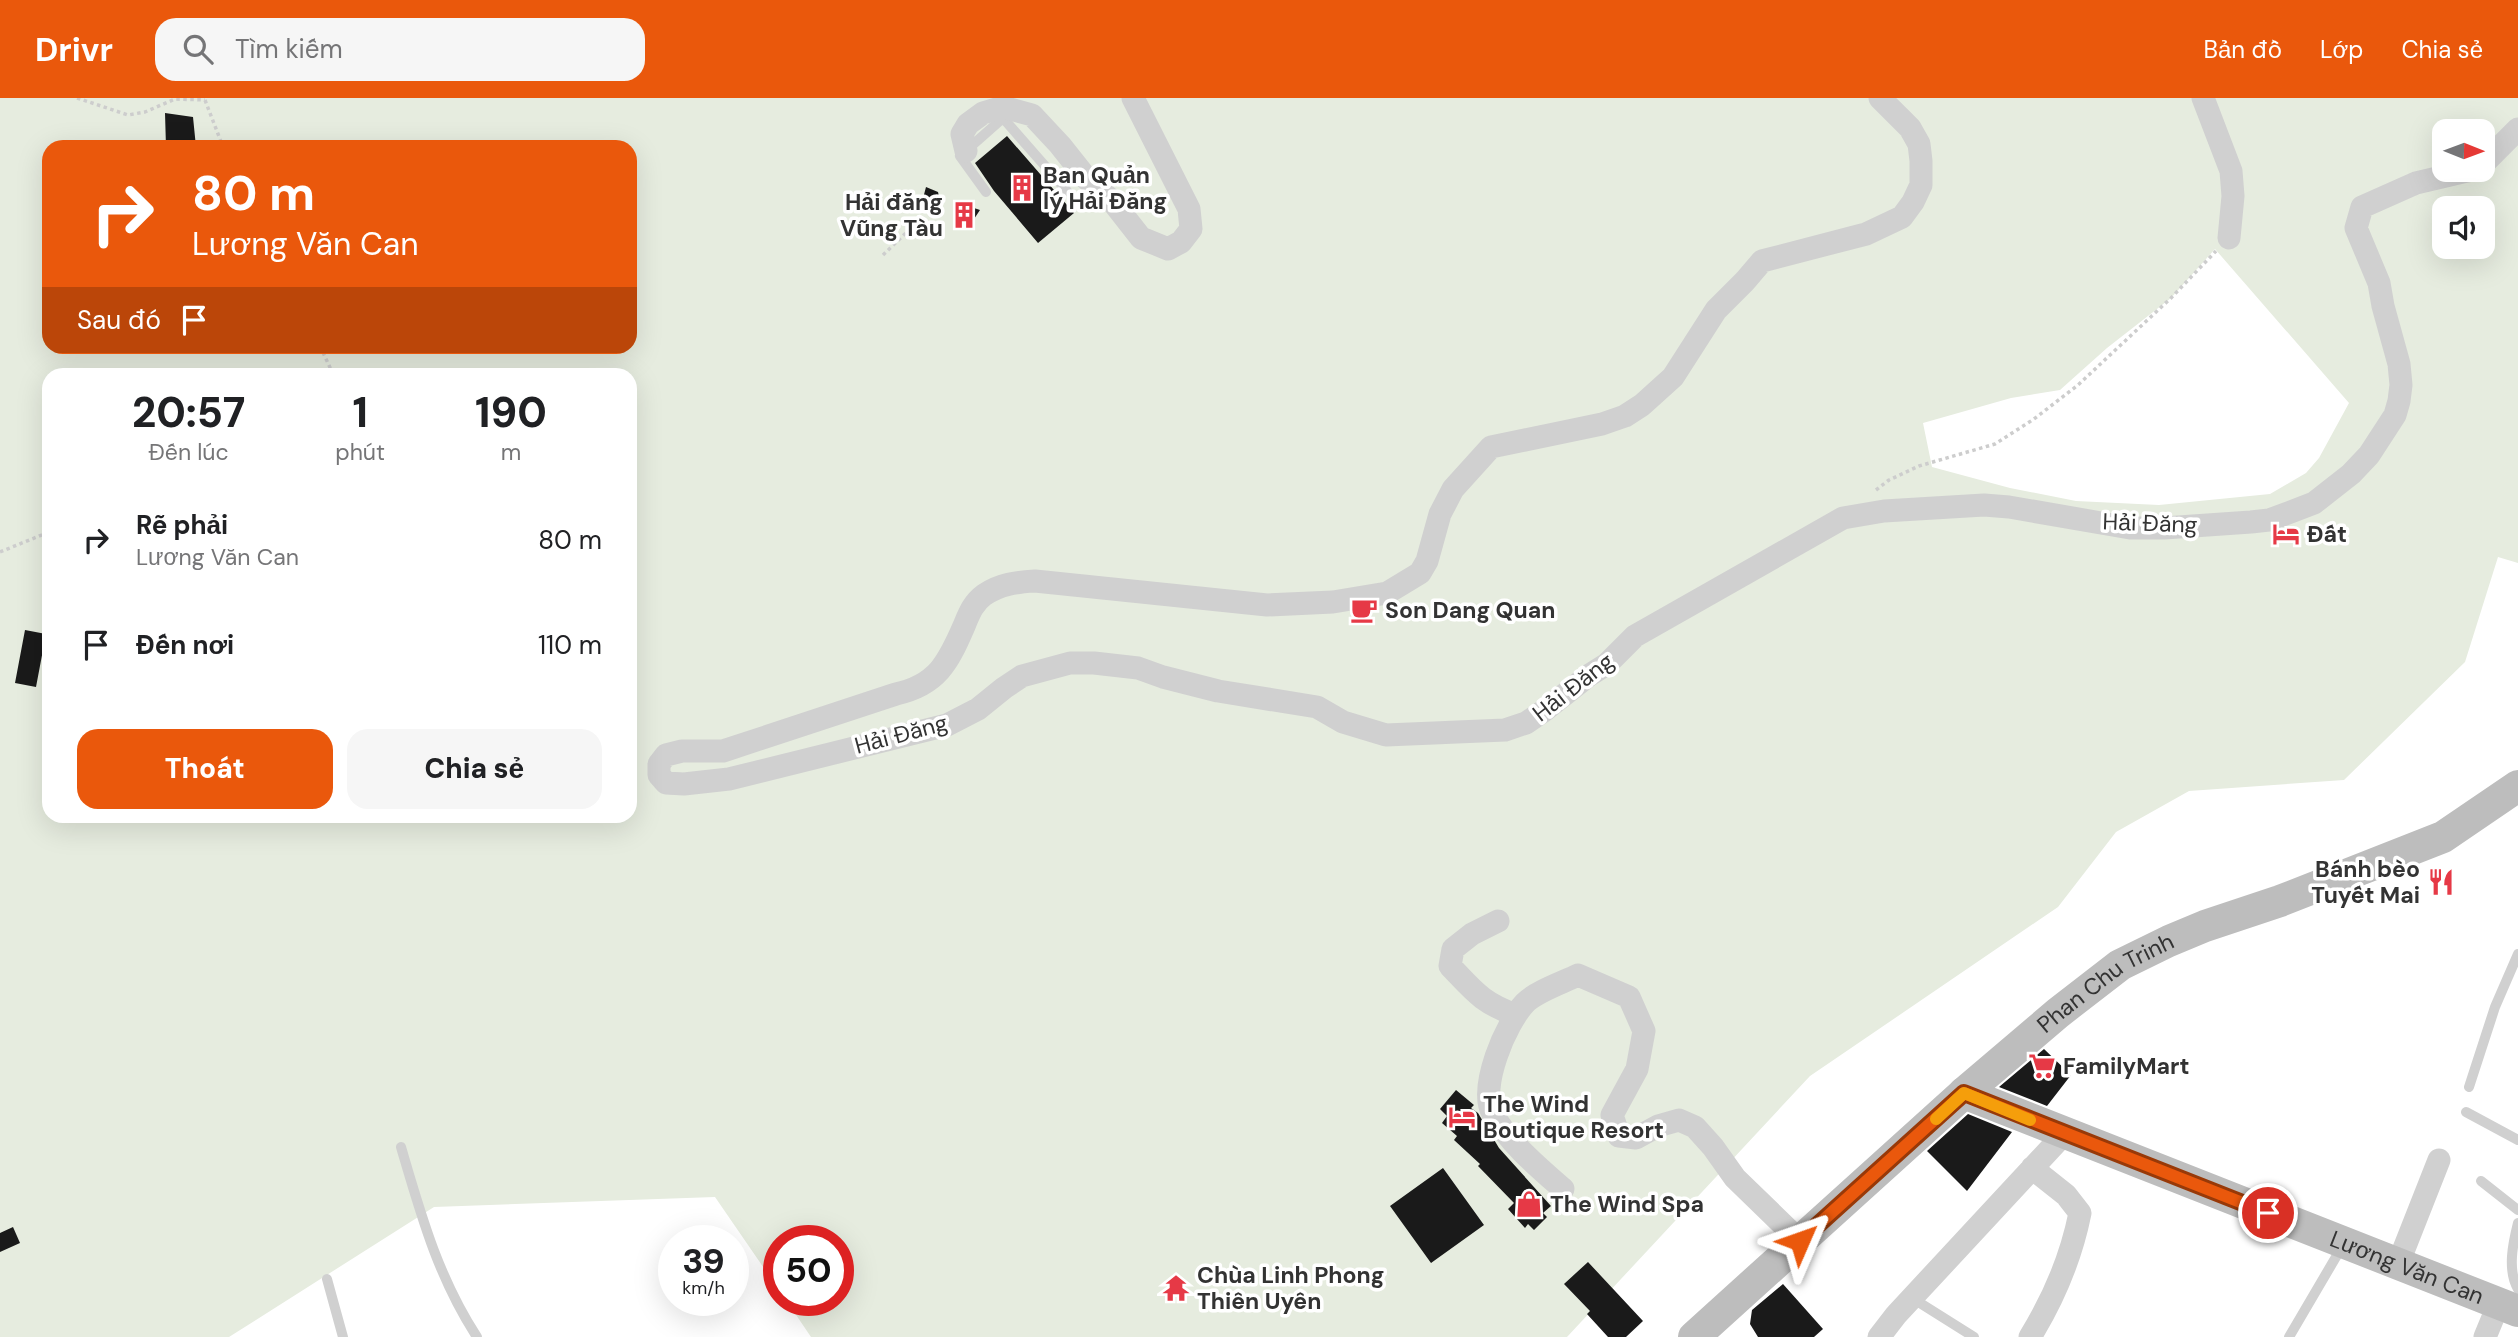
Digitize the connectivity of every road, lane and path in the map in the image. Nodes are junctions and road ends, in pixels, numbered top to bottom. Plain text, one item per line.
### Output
1 (77, 98) edge
2 (1133, 98) edge
3 (1880, 98) edge
4 (2203, 98) edge
5 (205, 99) edge
6 (2518, 129) edge
7 (220, 140) edge
8 (966, 151) junction
9 (2496, 151) edge
10 (2432, 179) edge
11 (1067, 191) dead end
12 (986, 192) dead end
13 (905, 206) dead end
14 (916, 206) dead end
15 (909, 229) dead end
16 (2229, 237) joint
17 (883, 254) dead end
18 (1865, 513) junction
19 (42, 535) edge
20 (0, 552) edge
21 (2518, 786) edge
22 (1498, 920) dead end
23 (2518, 954) edge
24 (1516, 1015) junction
25 (2469, 1087) dead end
26 (1964, 1093) junction
27 (2466, 1112) dead end
28 (2065, 1133) junction
29 (2518, 1140) edge
30 (401, 1147) dead end
31 (2439, 1160) dead end
32 (2032, 1168) junction
33 (2481, 1181) dead end
34 (1563, 1189) dead end
35 (2518, 1210) edge
36 (2518, 1223) edge
37 (1800, 1241) junction
38 (2345, 1243) junction
39 (2398, 1264) junction
40 (327, 1279) dead end
41 (1912, 1298) junction
42 (2512, 1301) edge
43 (1711, 1331) edge
44 (343, 1337) edge
45 (477, 1337) edge
46 (1879, 1337) edge
47 (1973, 1337) edge
48 (2030, 1337) edge
49 (2289, 1337) edge
50 (2485, 1337) edge

1 - 5 path
2 - 8 street
3 - 18 street, Hải Đăng
4 - 16 street
5 - 7 path
6 - 9 street
8 - 11 lane
8 - 12 lane
10 - 18 street, Hải Đăng
13 - 14 path
15 - 17 path
16 - 18 path
19 - 20 path
21 - 26 main road, Phan Chu Trinh
22 - 24 street
23 - 25 lane
24 - 34 street
24 - 37 street
26 - 28 main road, Lương Văn Can
26 - 37 main road, Phan Chu Trinh
27 - 29 lane
28 - 32 street
28 - 38 main road, Lương Văn Can
30 - 45 lane
31 - 39 street
32 - 41 street
32 - 48 street
33 - 35 lane
36 - 42 lane
37 - 43 main road, Phan Chu Trinh
38 - 39 main road, Lương Văn Can
38 - 49 lane
39 - 42 main road, Lương Văn Can
40 - 44 lane
41 - 46 street
41 - 47 lane
42 - 50 street, Lương Văn Can

